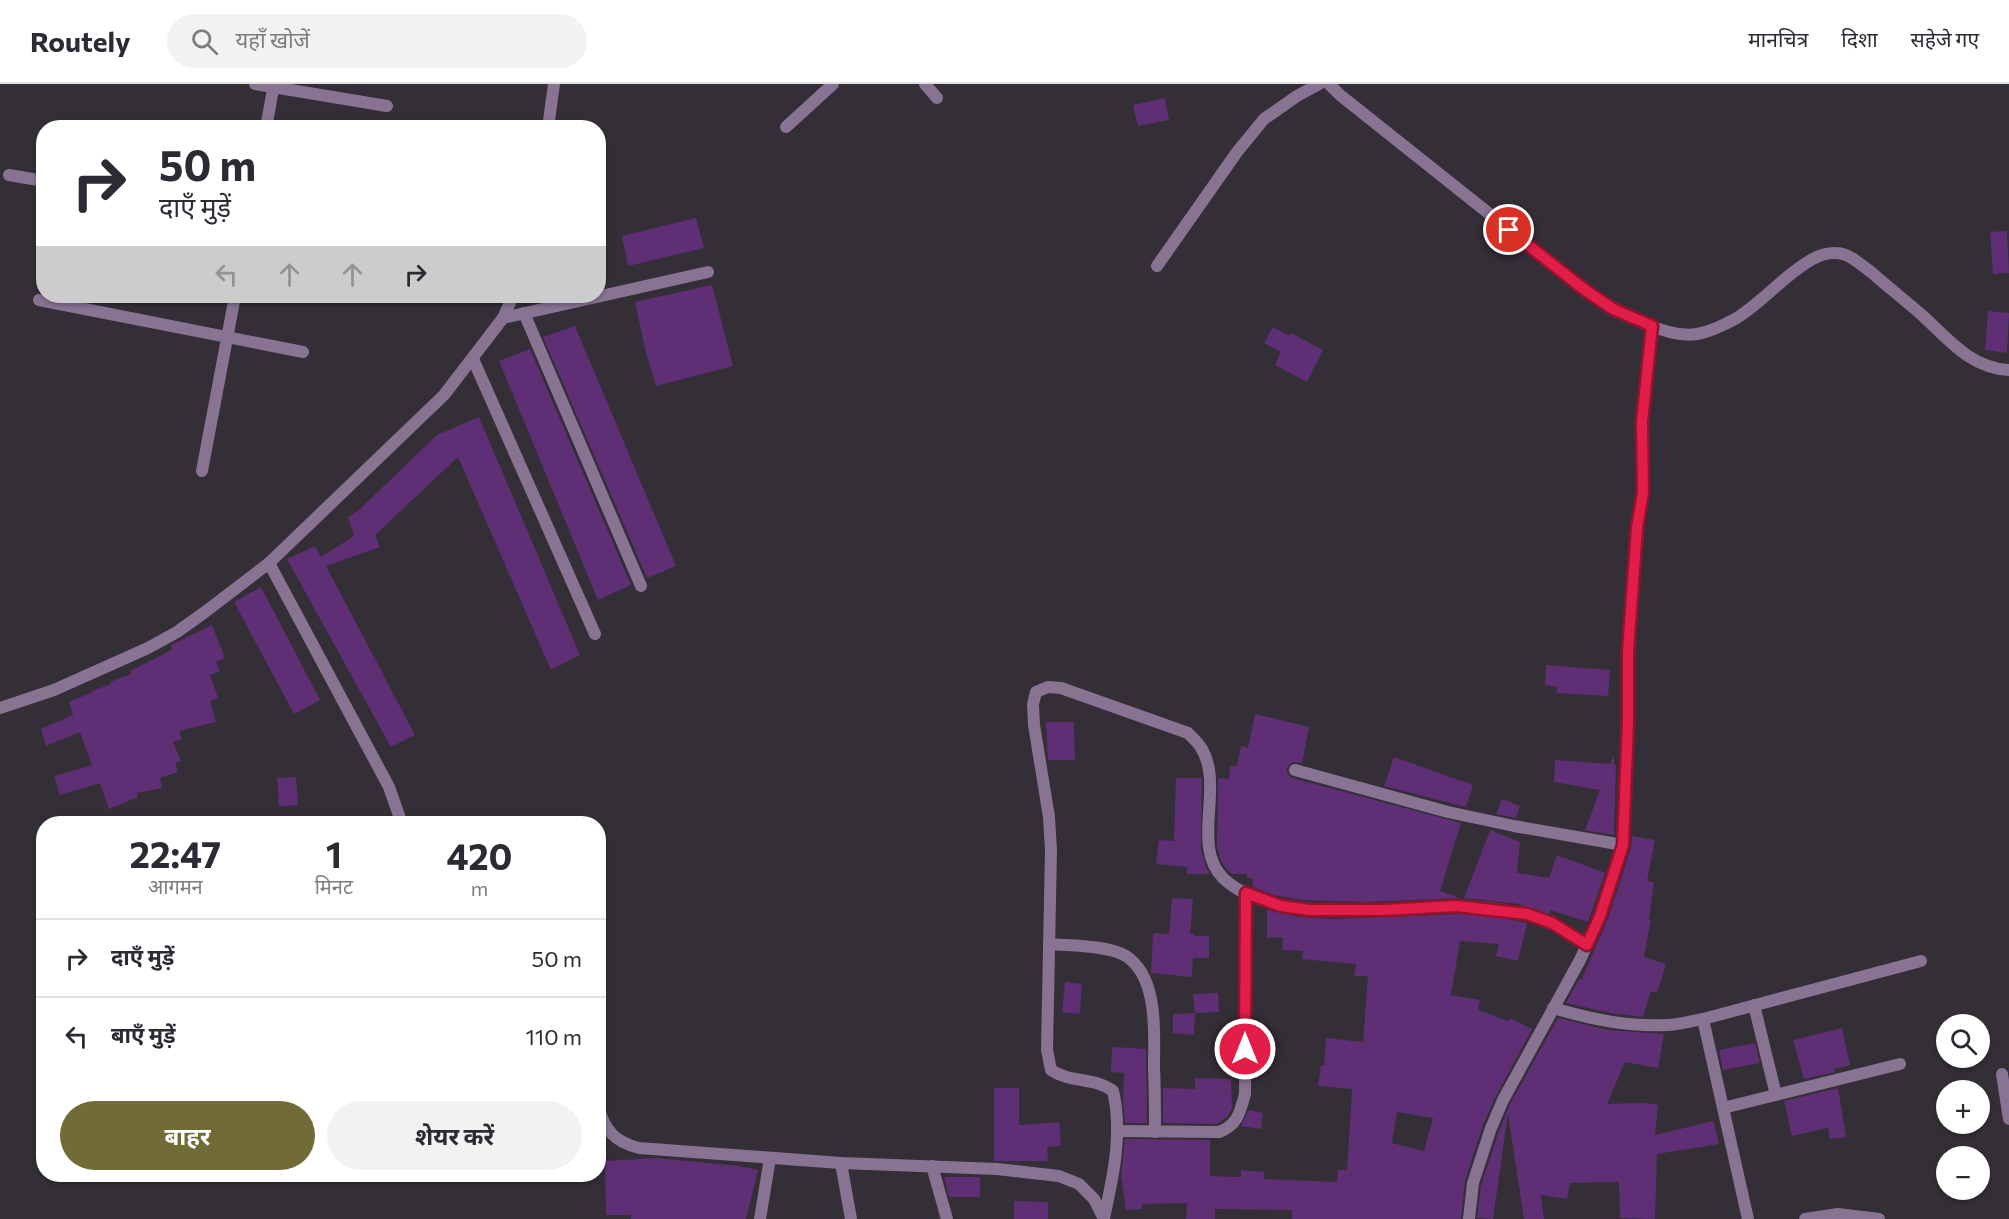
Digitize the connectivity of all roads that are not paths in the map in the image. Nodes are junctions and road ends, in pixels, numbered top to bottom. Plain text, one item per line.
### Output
1 (255, 84) edge
2 (554, 84) edge
3 (833, 84) edge
4 (925, 84) edge
5 (1319, 84) edge
6 (1329, 84) edge
7 (274, 86) edge
8 (937, 98) dead end
9 (387, 106) dead end
10 (268, 120) edge
11 (550, 120) edge
12 (786, 127) dead end
13 (9, 175) dead end
14 (36, 180) edge
15 (1156, 266) dead end
16 (708, 272) dead end
17 (606, 295) edge
18 (53, 303) edge
19 (234, 303) edge
20 (510, 303) edge
21 (570, 303) edge
22 (525, 313) junction
23 (503, 318) junction
24 (1652, 326) junction
25 (227, 339) junction
26 (303, 352) dead end
27 (472, 359) junction
28 (2009, 370) edge
29 (202, 471) dead end
30 (269, 562) junction
31 (641, 586) dead end
32 (595, 634) dead end
33 (0, 708) edge
34 (1295, 770) dead end
35 (399, 816) edge
36 (1623, 845) junction
37 (1246, 893) junction
38 (1049, 944) junction
39 (1587, 945) junction
40 (1921, 961) dead end
41 (1754, 1005) junction
42 (1553, 1008) junction
43 (1703, 1019) junction
44 (1900, 1064) dead end
45 (2002, 1074) dead end
46 (1776, 1095) junction
47 (1723, 1108) junction
48 (2009, 1119) edge
49 (606, 1127) edge
50 (1117, 1131) junction
51 (1155, 1132) junction
52 (770, 1158) junction
53 (841, 1163) junction
54 (932, 1166) junction
55 (760, 1219) edge
56 (851, 1219) edge
57 (947, 1219) edge
58 (1104, 1219) edge
59 (1468, 1219) edge
60 (1748, 1219) edge
61 (1805, 1219) edge
62 (1879, 1219) edge

1 - 7 street
2 - 11 street
3 - 12 street
4 - 8 street
5 - 15 street
6 - 24 street
7 - 9 street
7 - 10 street
13 - 14 street
16 - 17 street
18 - 25 street
19 - 25 street
20 - 23 street
21 - 22 street
22 - 23 street
22 - 31 street
23 - 27 street
24 - 28 street
24 - 36 street
25 - 26 street
25 - 29 street
27 - 30 street
27 - 32 street
30 - 33 street
30 - 35 street
34 - 36 street
36 - 39 street
37 - 38 street
37 - 39 street
37 - 51 street
38 - 50 street
38 - 51 street
39 - 42 street
40 - 41 street
41 - 43 street
41 - 46 street
42 - 43 street
42 - 59 street
43 - 47 street
44 - 46 street
45 - 48 street
46 - 47 street
47 - 60 street
49 - 52 street
50 - 51 street
50 - 58 street
52 - 53 street
52 - 55 street
53 - 54 street
53 - 56 street
54 - 57 street
54 - 58 street
61 - 62 street

